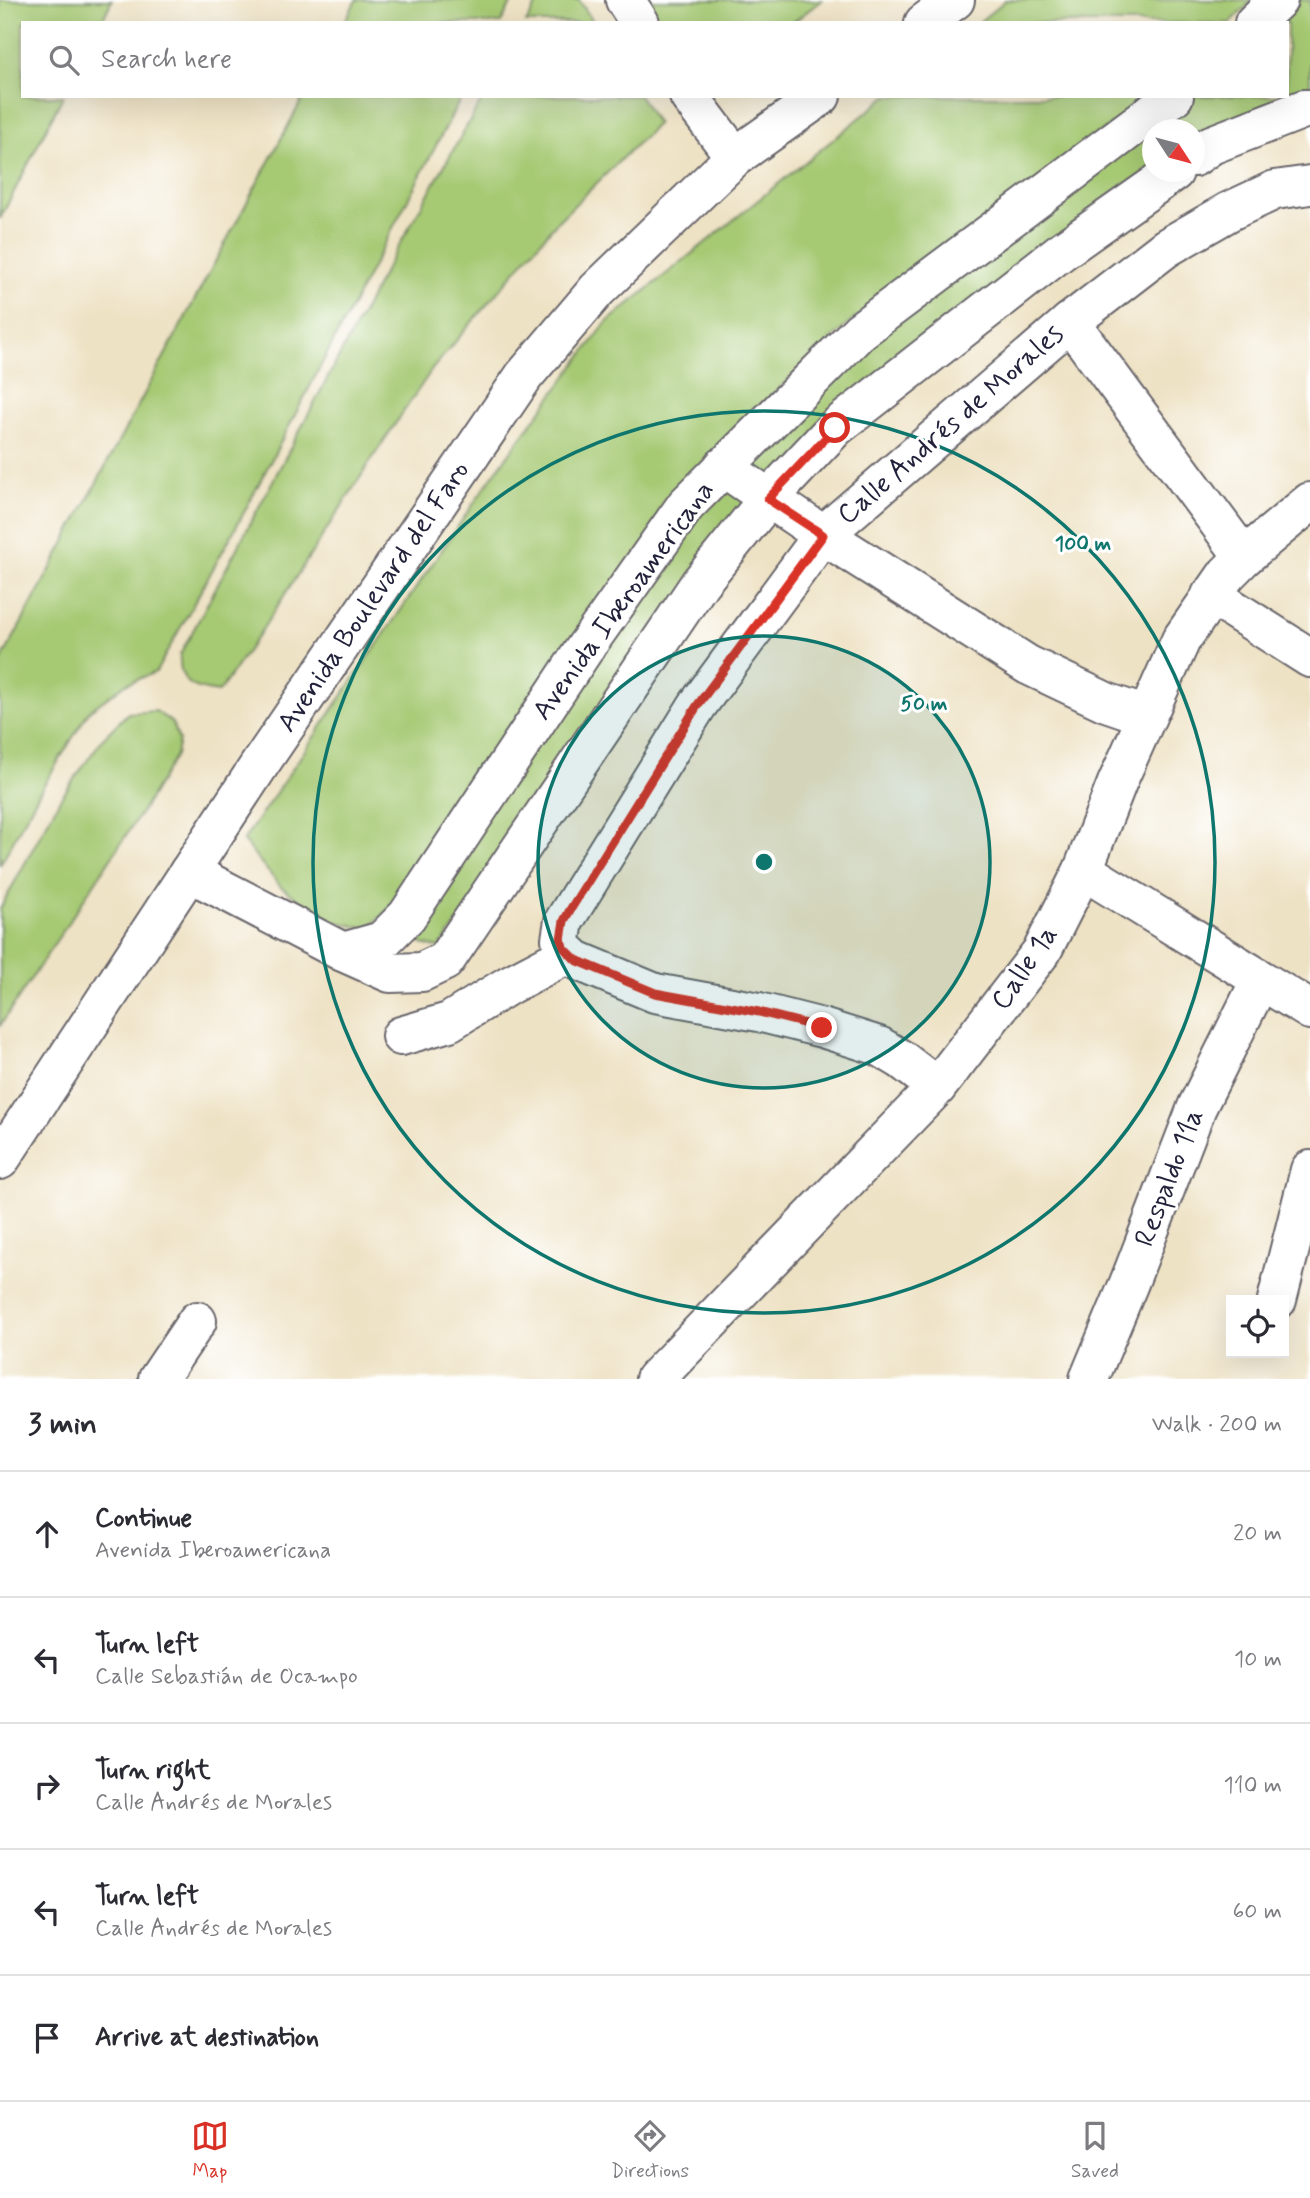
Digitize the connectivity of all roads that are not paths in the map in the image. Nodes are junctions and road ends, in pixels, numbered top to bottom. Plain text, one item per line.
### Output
1 (625, 0) edge
2 (956, 0) edge
3 (1278, 0) edge
4 (639, 21) edge
5 (927, 21) edge
6 (1256, 21) edge
7 (691, 98) edge
8 (818, 98) edge
9 (1171, 98) edge
10 (1310, 109) edge
11 (1205, 150) edge
12 (735, 157) junction
13 (1160, 182) edge
14 (1310, 185) edge
15 (1070, 322) junction
16 (723, 467) junction
17 (768, 499) junction
18 (1310, 502) edge
19 (823, 535) junction
20 (1244, 557) junction
21 (1211, 595) junction
22 (1310, 658) edge
23 (1147, 716) junction
24 (1083, 870) junction
25 (189, 872) junction
26 (343, 952) junction
27 (568, 954) junction
28 (1260, 981) junction
29 (1310, 1010) edge
30 (401, 1036) dead end
31 (937, 1087) junction
32 (2, 1156) edge
33 (1310, 1170) edge
34 (1278, 1295) edge
35 (197, 1321) dead end
36 (158, 1379) edge
37 (655, 1379) edge
38 (1090, 1379) edge

1 - 4 street
2 - 5 street
3 - 6 street
7 - 12 street
8 - 12 street, Avenida Boulevard del Faro
9 - 16 street, Avenida Iberoamericana
10 - 11 street
12 - 25 street, Avenida Boulevard del Faro
13 - 17 street, Avenida Iberoamericana
14 - 15 street, Calle Andrés de Morales
15 - 19 street, Calle Andrés de Morales
15 - 20 street
16 - 17 street
16 - 26 street, Avenida Iberoamericana
17 - 19 street
17 - 26 street, Avenida Iberoamericana
18 - 20 street, Calle 1a
19 - 23 street
19 - 27 street, Calle Andrés de Morales
20 - 21 street, Calle 1a
21 - 22 street
21 - 23 street, Calle 1a
23 - 24 street, Calle 1a
24 - 28 street
24 - 31 street, Calle 1a
25 - 26 street, Avenida Iberoamericana
25 - 32 street, Avenida Boulevard del Faro
27 - 30 street
27 - 31 street
28 - 29 street
28 - 38 street, Respaldo 11a
31 - 37 street, Calle 1a
33 - 34 street
35 - 36 street

